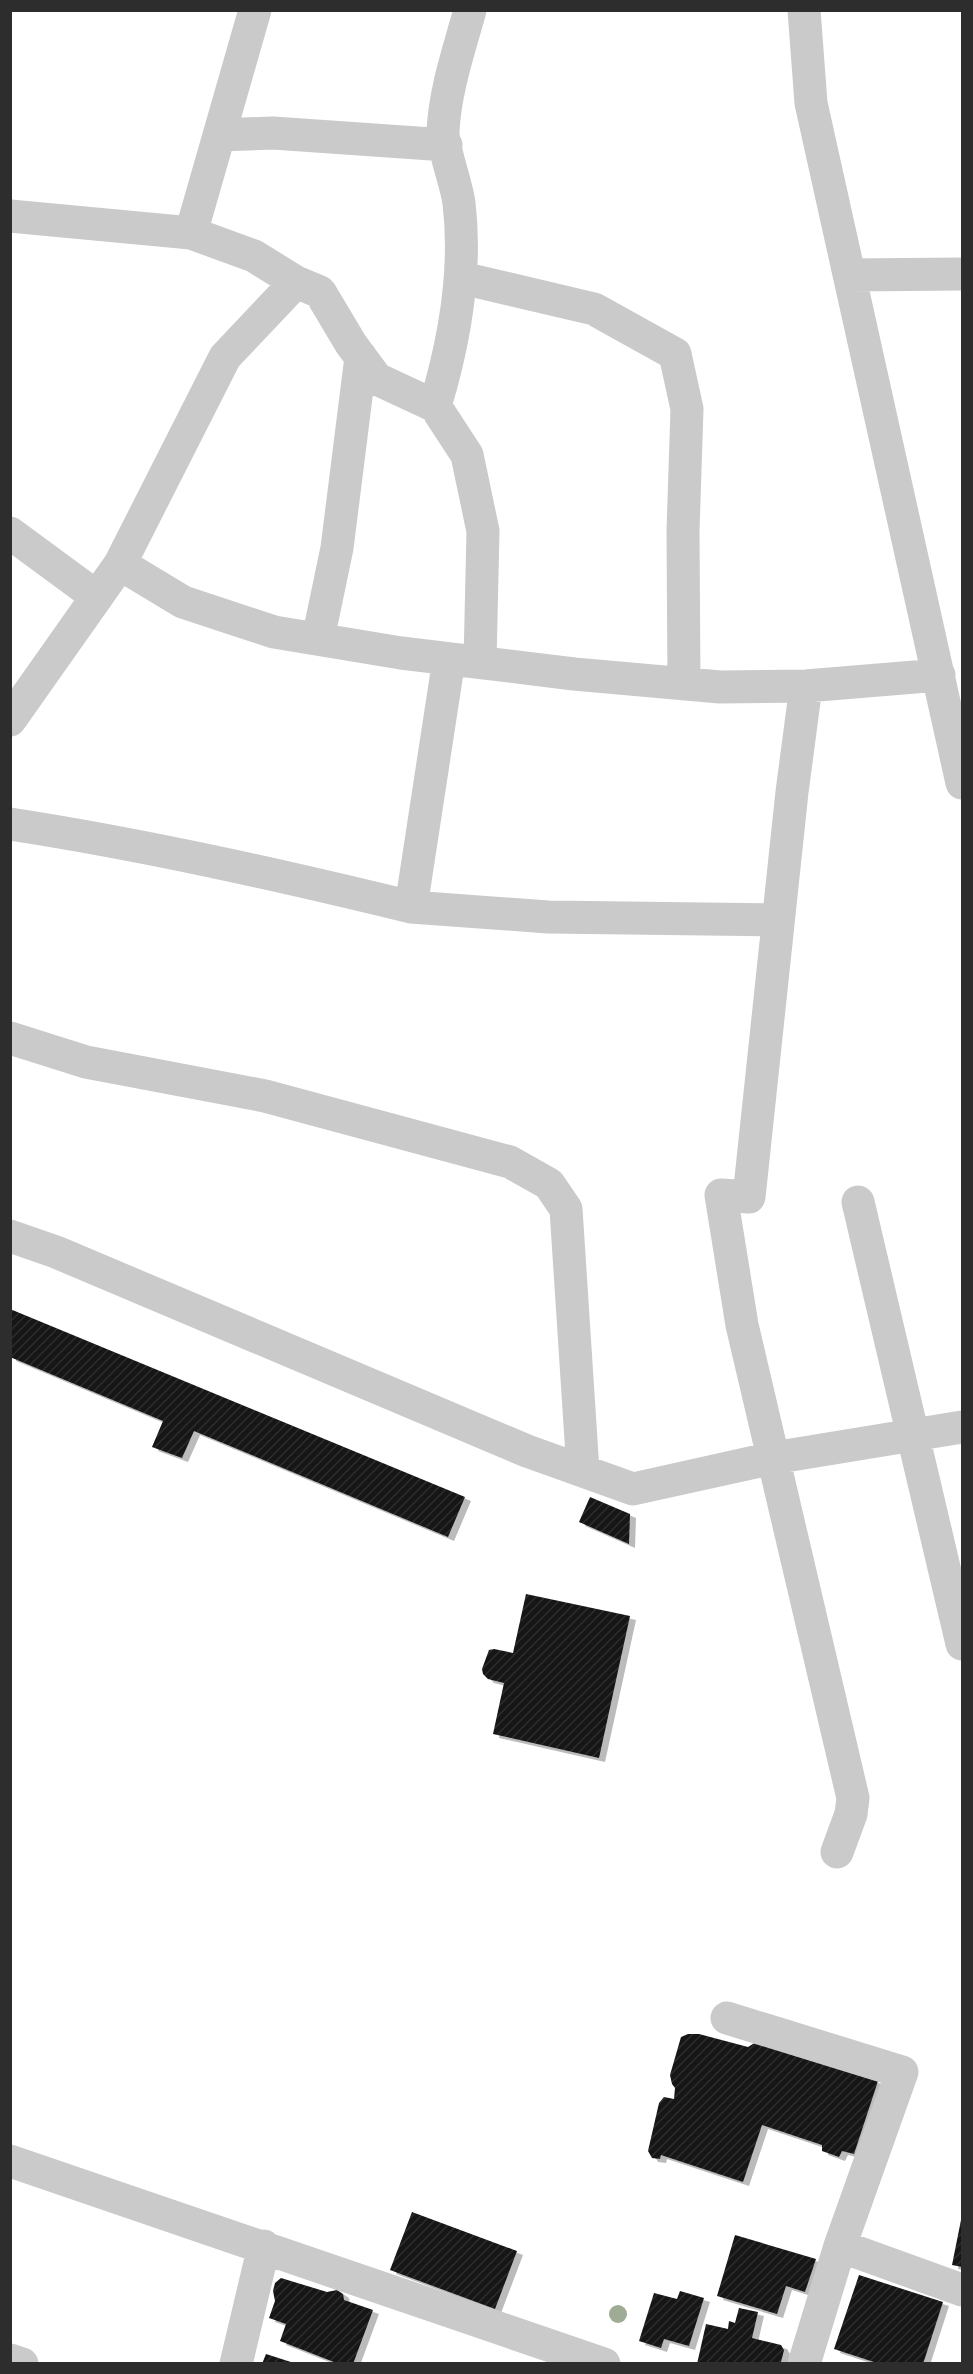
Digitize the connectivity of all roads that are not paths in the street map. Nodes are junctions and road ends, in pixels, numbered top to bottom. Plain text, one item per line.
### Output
1 (255, 10) edge
2 (470, 10) edge
3 (804, 10) edge
4 (219, 135) junction
5 (446, 145) junction
6 (10, 216) edge
7 (191, 233) junction
8 (963, 274) edge
9 (849, 275) junction
10 (462, 278) junction
11 (296, 282) junction
12 (361, 357) junction
13 (435, 406) junction
14 (10, 533) edge
15 (120, 564) junction
16 (97, 597) junction
17 (318, 639) junction
18 (465, 661) junction
19 (939, 675) junction
20 (684, 684) junction
21 (806, 686) junction
22 (10, 720) edge
23 (963, 783) edge
24 (10, 824) edge
25 (411, 907) junction
26 (778, 920) junction
27 (10, 1038) edge
28 (858, 1202) dead end
29 (10, 1236) edge
30 (963, 1427) edge
31 (913, 1436) junction
32 (773, 1458) junction
33 (583, 1471) junction
34 (963, 1644) edge
35 (837, 1852) dead end
36 (728, 2018) dead end
37 (10, 2161) edge
38 (264, 2246) junction
39 (840, 2246) junction
40 (963, 2290) edge
41 (10, 2360) edge
42 (22, 2364) edge
43 (236, 2364) edge
44 (604, 2364) edge
45 (804, 2364) edge

1 - 4 street
2 - 5 street
3 - 9 street
4 - 5 street
4 - 7 street
5 - 10 street
6 - 7 street
7 - 11 street
8 - 9 street
9 - 19 street
10 - 13 street
10 - 20 street
11 - 12 street
11 - 15 street
12 - 13 street
12 - 17 street
13 - 18 street
14 - 16 street
15 - 16 street
15 - 17 street
16 - 22 street
17 - 18 street
18 - 20 street
18 - 25 street
19 - 21 street
19 - 23 street
20 - 21 street
21 - 26 street
24 - 25 street
25 - 26 street
26 - 32 street
27 - 33 street
28 - 31 street
29 - 33 street
30 - 31 street
31 - 32 street
31 - 34 street
32 - 33 street
32 - 35 street
36 - 39 street
37 - 38 street
38 - 43 street
38 - 44 street
39 - 40 street
39 - 45 street
41 - 42 street

